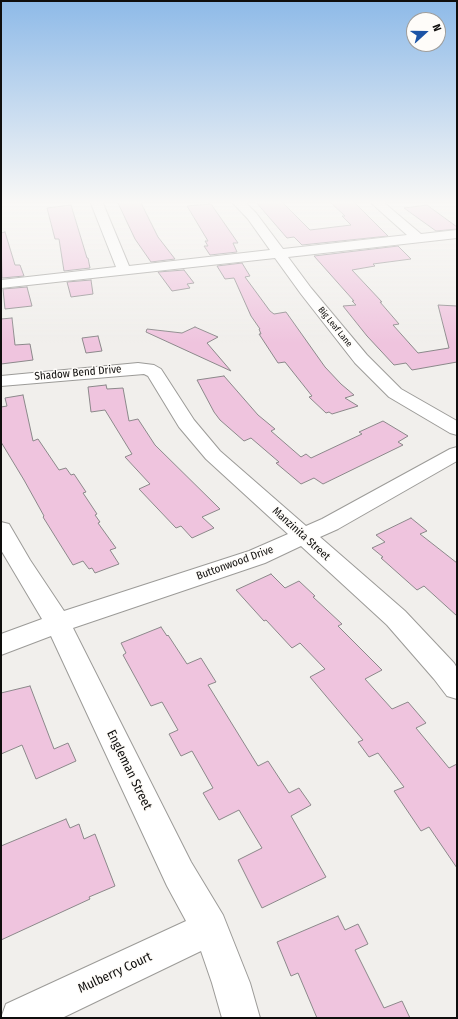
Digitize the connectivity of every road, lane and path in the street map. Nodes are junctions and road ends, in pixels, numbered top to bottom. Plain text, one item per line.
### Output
1 (115, 249) edge
2 (275, 249) edge
3 (326, 249) edge
4 (279, 254) junction
5 (124, 270) junction
6 (1, 284) edge
7 (155, 373) joint
8 (1, 381) edge
9 (457, 429) edge
10 (457, 452) edge
11 (1, 529) edge
12 (304, 536) junction
13 (58, 623) junction
14 (1, 645) edge
15 (457, 688) edge
16 (210, 928) junction
17 (20, 1018) edge
18 (241, 1018) edge

1 - 5 street
2 - 4 street, Big Leaf Lane
3 - 4 street
4 - 5 street
4 - 9 street, Big Leaf Lane
5 - 6 street
7 - 8 street, Shadow Bend Drive
7 - 12 street, Manzinita Street
10 - 12 street, Buttonwood Drive
11 - 13 street, Engleman Street
12 - 13 street, Buttonwood Drive
12 - 15 street, Manzinita Street
13 - 14 street, Buttonwood Drive
13 - 16 street, Engleman Street
16 - 17 street, Mulberry Court
16 - 18 street, Engleman Street

